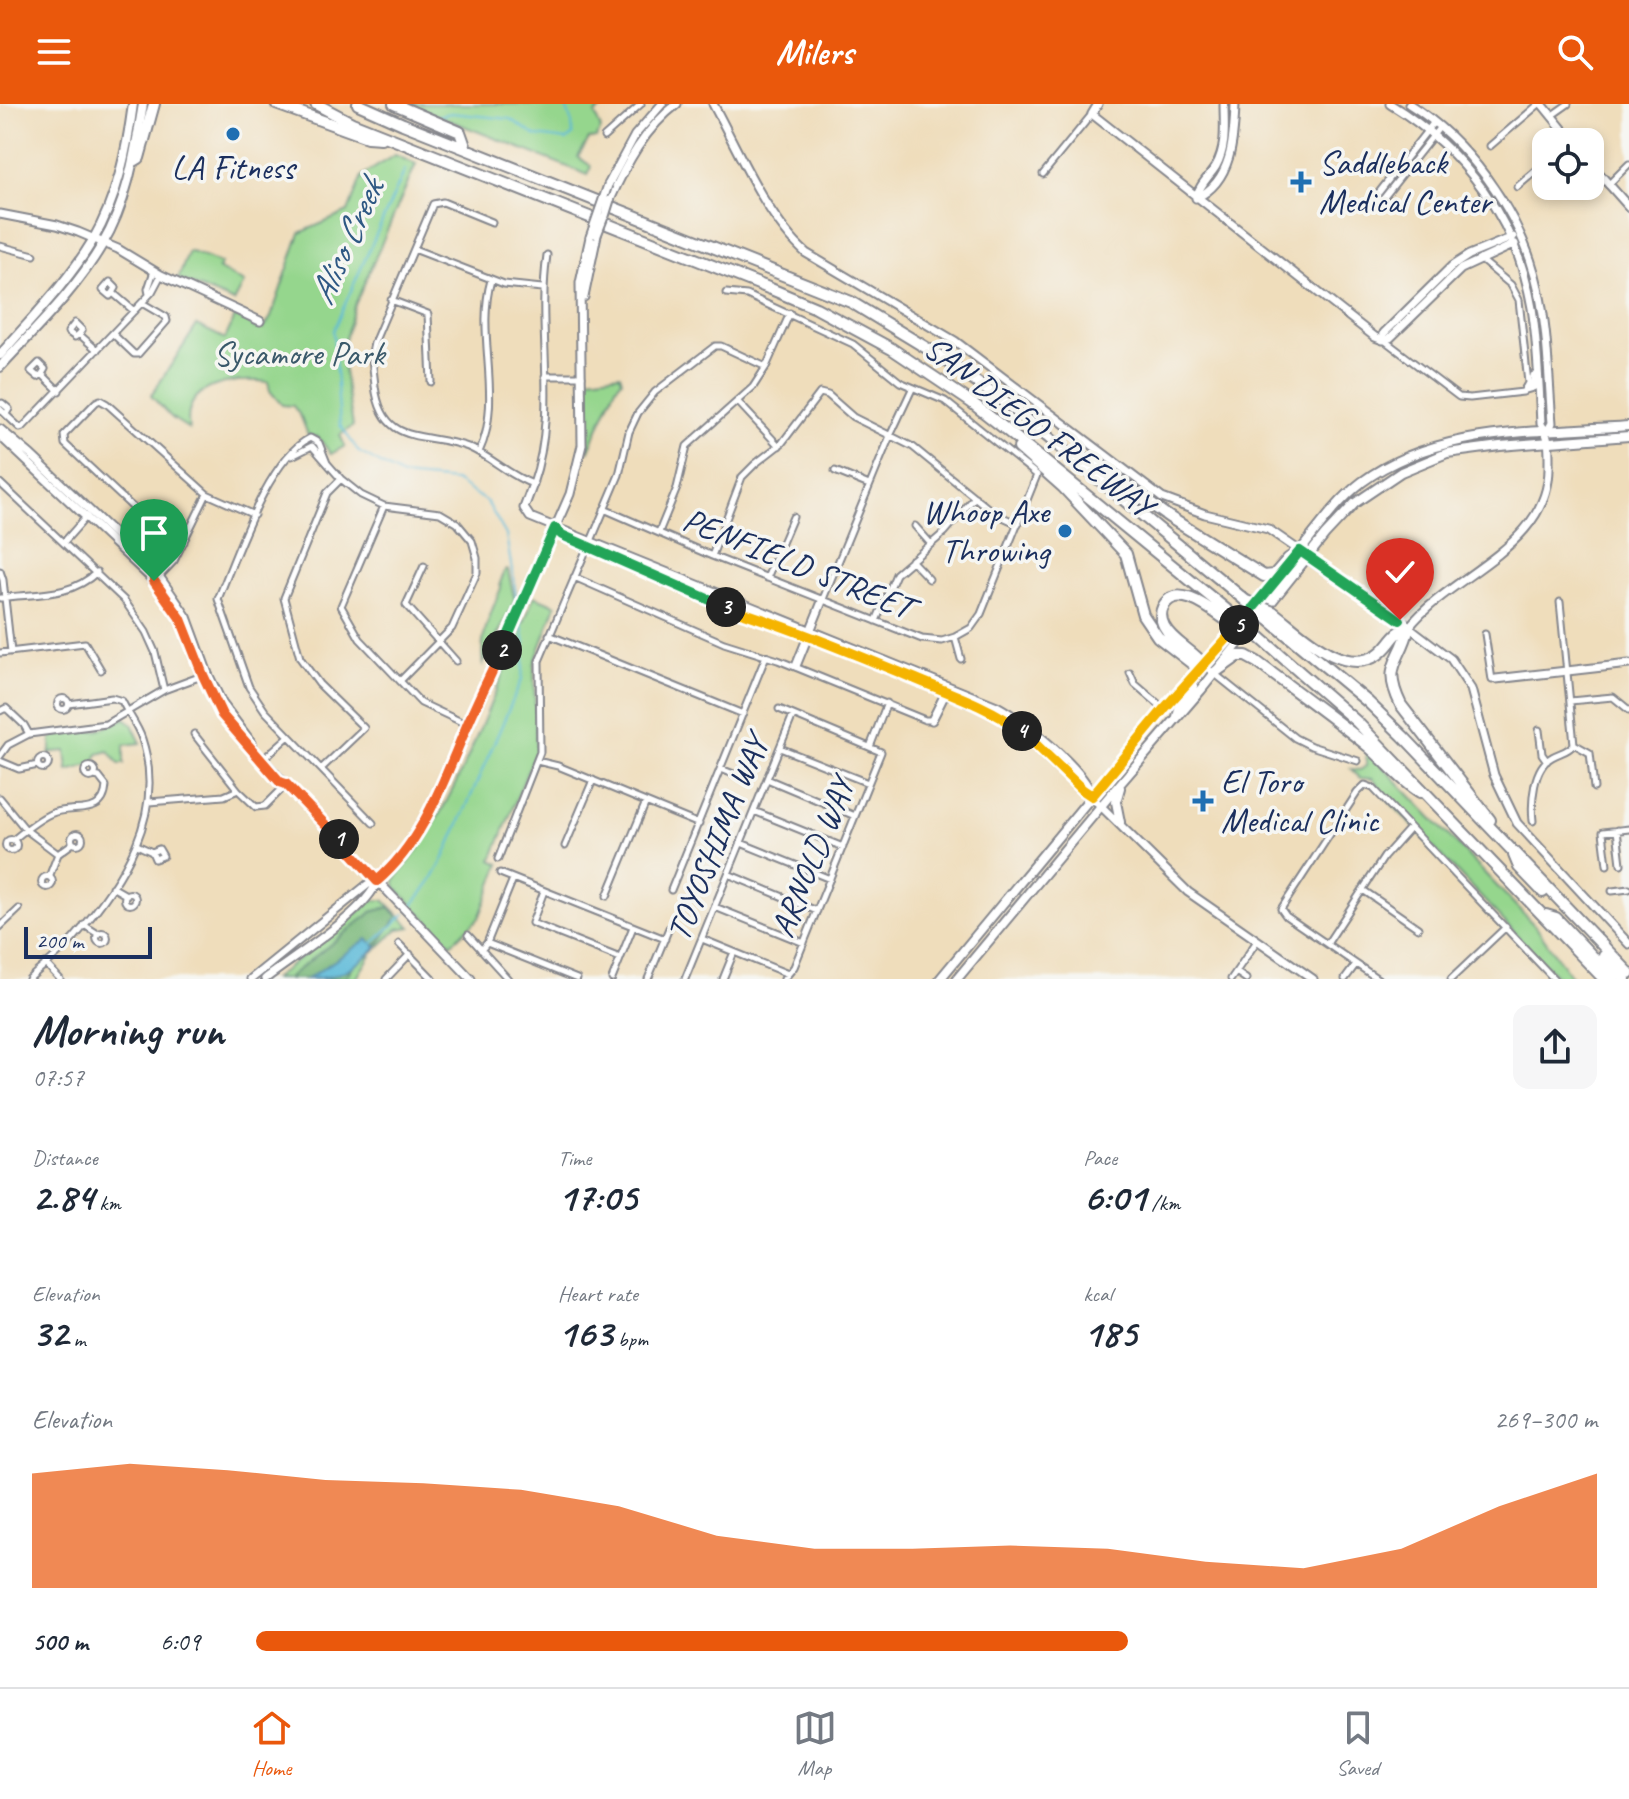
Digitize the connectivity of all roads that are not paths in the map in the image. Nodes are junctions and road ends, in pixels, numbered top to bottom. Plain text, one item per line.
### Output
1 (133, 104) edge
2 (143, 104) edge
3 (154, 104) edge
4 (276, 104) edge
5 (316, 104) edge
6 (358, 104) edge
7 (394, 104) edge
8 (641, 104) edge
9 (662, 104) edge
10 (677, 104) edge
11 (713, 104) edge
12 (1098, 104) edge
13 (1224, 104) edge
14 (1235, 104) edge
15 (1390, 104) edge
16 (1409, 104) edge
17 (1540, 104) edge
18 (1568, 104) edge
19 (1092, 114) junction
20 (1551, 116) junction
21 (1561, 128) edge
22 (1433, 129) junction
23 (604, 137) dead end
24 (395, 140) junction
25 (1490, 146) dead end
26 (466, 149) junction
27 (129, 163) junction
28 (1629, 164) edge
29 (1043, 174) dead end
30 (1532, 174) edge
31 (1604, 180) edge
32 (1608, 185) junction
33 (612, 187) junction
34 (1517, 187) dead end
35 (1196, 198) junction
36 (1629, 207) edge
37 (0, 214) edge
38 (492, 222) dead end
39 (1521, 238) junction
40 (94, 239) junction
41 (1512, 241) junction
42 (104, 243) junction
43 (0, 246) edge
44 (414, 249) junction
45 (34, 255) dead end
46 (547, 255) dead end
47 (1478, 256) junction
48 (158, 273) junction
49 (491, 280) junction
50 (542, 288) junction
51 (113, 293) dead end
52 (726, 293) dead end
53 (391, 300) junction
54 (142, 303) junction
55 (134, 311) junction
56 (790, 313) junction
57 (260, 321) dead end
58 (79, 334) dead end
59 (113, 334) junction
60 (1383, 340) junction
61 (97, 350) junction
62 (0, 355) edge
63 (1537, 363) junction
64 (0, 367) edge
65 (766, 367) junction
66 (42, 374) dead end
67 (545, 376) junction
68 (582, 376) junction
69 (431, 382) dead end
70 (912, 389) junction
71 (1524, 390) junction
72 (59, 391) junction
73 (1539, 395) junction
74 (738, 402) junction
75 (0, 407) edge
76 (1629, 426) edge
77 (1004, 428) junction
78 (0, 429) edge
79 (1547, 432) junction
80 (0, 436) edge
81 (890, 436) junction
82 (1629, 436) edge
83 (1548, 443) junction
84 (779, 446) junction
85 (479, 452) junction
86 (1067, 452) junction
87 (835, 471) dead end
88 (341, 479) junction
89 (0, 483) edge
90 (533, 484) junction
91 (869, 485) junction
92 (207, 494) junction
93 (975, 497) junction
94 (384, 506) junction
95 (604, 509) junction
96 (88, 514) junction
97 (254, 515) junction
98 (793, 517) dead end
99 (1018, 524) junction
100 (915, 526) dead end
101 (555, 528) junction
102 (659, 532) junction
103 (64, 542) junction
104 (184, 542) junction
105 (590, 544) junction
106 (931, 544) junction
107 (1304, 555) junction
108 (712, 556) junction
109 (911, 560) junction
110 (424, 566) dead end
111 (0, 571) edge
112 (97, 572) junction
113 (574, 577) junction
114 (157, 578) junction
115 (767, 578) junction
116 (929, 579) dead end
117 (3, 597) edge
118 (823, 599) junction
119 (1560, 602) dead end
120 (1271, 616) junction
121 (1232, 619) junction
122 (876, 621) junction
123 (1409, 627) junction
124 (809, 632) junction
125 (1485, 634) dead end
126 (549, 635) junction
127 (955, 637) junction
128 (439, 642) junction
129 (11, 652) junction
130 (0, 653) edge
131 (766, 656) junction
132 (961, 659) dead end
133 (456, 661) dead end
134 (1629, 664) edge
135 (796, 666) junction
136 (101, 670) dead end
137 (1210, 670) junction
138 (1566, 672) junction
139 (1130, 673) dead end
140 (205, 674) junction
141 (1496, 679) joint
142 (1190, 680) junction
143 (400, 681) junction
144 (948, 689) junction
145 (164, 690) junction
146 (1570, 701) junction
147 (887, 703) junction
148 (69, 704) dead end
149 (779, 709) dead end
150 (1164, 709) junction
151 (1629, 710) edge
152 (0, 711) edge
153 (127, 711) junction
154 (743, 714) junction
155 (793, 715) junction
156 (1177, 717) junction
157 (932, 720) joint
158 (468, 725) junction
159 (1539, 730) dead end
160 (29, 734) junction
161 (194, 734) dead end
162 (289, 736) junction
163 (1574, 744) junction
164 (870, 747) junction
165 (780, 748) junction
166 (0, 759) edge
167 (263, 759) junction
168 (537, 761) junction
169 (1358, 761) dead end
170 (1547, 761) junction
171 (38, 765) dead end
172 (322, 768) junction
173 (721, 769) junction
174 (94, 776) dead end
175 (1126, 777) junction
176 (746, 779) dead end
177 (767, 779) junction
178 (593, 780) junction
179 (868, 783) junction
180 (286, 784) junction
181 (1594, 788) dead end
182 (238, 790) junction
183 (1092, 796) junction
184 (0, 799) edge
185 (1432, 799) junction
186 (149, 802) junction
187 (646, 802) junction
188 (1101, 805) junction
189 (754, 811) junction
190 (855, 816) junction
191 (1533, 821) dead end
192 (1120, 822) junction
193 (373, 823) dead end
194 (699, 824) junction
195 (1410, 827) junction
196 (1629, 829) edge
197 (26, 830) junction
198 (1617, 830) junction
199 (1496, 833) junction
200 (13, 840) dead end
201 (73, 843) dead end
202 (741, 843) junction
203 (137, 845) junction
204 (565, 846) dead end
205 (843, 847) junction
206 (1512, 850) junction
207 (152, 852) dead end
208 (58, 854) junction
209 (498, 859) dead end
210 (1621, 864) dead end
211 (1607, 865) dead end
212 (500, 873) dead end
213 (728, 874) junction
214 (49, 877) dead end
215 (513, 879) junction
216 (830, 879) junction
217 (377, 881) junction
218 (112, 887) junction
219 (1629, 889) edge
220 (671, 890) dead end
221 (1362, 890) junction
222 (544, 891) junction
223 (1612, 891) dead end
224 (126, 895) dead end
225 (607, 896) dead end
226 (715, 907) junction
227 (19, 909) dead end
228 (817, 911) junction
229 (1544, 915) junction
230 (989, 922) junction
231 (84, 925) junction
232 (0, 927) edge
233 (633, 927) junction
234 (1506, 927) junction
235 (669, 928) dead end
236 (1418, 928) dead end
237 (998, 930) junction
238 (98, 934) dead end
239 (468, 935) dead end
240 (665, 939) junction
241 (702, 939) junction
242 (1257, 941) junction
243 (1628, 942) edge
244 (487, 943) junction
245 (804, 943) junction
246 (399, 944) dead end
247 (1327, 944) junction
248 (481, 950) junction
249 (734, 952) junction
250 (410, 954) junction
251 (620, 958) junction
252 (45, 963) junction
253 (1356, 963) junction
254 (1236, 972) junction
255 (1629, 973) edge
256 (786, 977) edge
257 (29, 979) edge
258 (60, 979) edge
259 (251, 979) edge
260 (265, 979) edge
261 (386, 979) edge
262 (433, 979) edge
263 (471, 979) edge
264 (508, 979) edge
265 (577, 979) edge
266 (612, 979) edge
267 (648, 979) edge
268 (685, 979) edge
269 (723, 979) edge
270 (940, 979) edge
271 (957, 979) edge
272 (1231, 979) edge
273 (1246, 979) edge
274 (1313, 979) edge
275 (1345, 979) edge
276 (1378, 979) edge
277 (1451, 979) edge
278 (1554, 979) edge
279 (1604, 979) edge
280 (1614, 979) edge
281 (1625, 979) edge

1 - 27 main road
2 - 27 main road
3 - 27 highway
4 - 24 highway
5 - 24 highway, SAN DIEGO FREEWAY
6 - 26 highway, SAN DIEGO FREEWAY
7 - 26 highway
8 - 23 street
9 - 33 main road
10 - 33 main road
11 - 107 main road
12 - 19 main road
13 - 35 main road
14 - 35 main road
15 - 22 main road
16 - 22 main road
17 - 20 main road
17 - 25 street
18 - 20 street
19 - 29 street
19 - 35 main road
20 - 21 main road
22 - 22 street
22 - 39 main road
22 - 41 main road
24 - 77 highway, SAN DIEGO FREEWAY
26 - 86 highway, SAN DIEGO FREEWAY
27 - 40 main road
27 - 42 main road
28 - 32 street
30 - 34 street
31 - 32 main road
32 - 36 main road
33 - 68 main road, bridge
35 - 60 main road
37 - 40 main road
38 - 44 street
39 - 41 main road
39 - 79 main road
40 - 42 main road
40 - 62 main road
41 - 47 main road
41 - 63 main road
42 - 48 main road
42 - 64 main road
43 - 45 street
44 - 49 street
44 - 53 street
46 - 50 street
47 - 60 main road
47 - 71 street
48 - 54 street
48 - 57 main road
49 - 50 street
49 - 85 street
50 - 67 street
51 - 55 street
52 - 56 street
53 - 69 street
53 - 85 street
54 - 55 street
54 - 59 street
55 - 59 street
56 - 65 street
56 - 70 street
58 - 61 street
59 - 61 street
60 - 71 street
61 - 72 street
63 - 71 main road
63 - 73 main road
65 - 74 street
65 - 95 street
66 - 72 street
67 - 68 street
67 - 90 street
68 - 101 main road
70 - 81 street
70 - 99 street
71 - 73 main road
72 - 75 street
73 - 79 main road
74 - 84 street
74 - 102 street
76 - 79 main road
77 - 121 highway, SAN DIEGO FREEWAY
77 - 137 highway
78 - 96 main road
79 - 83 main road
79 - 107 main road
80 - 96 main road
81 - 84 street
81 - 91 street
81 - 93 street
82 - 83 main road
83 - 107 main road
83 - 123 main road
84 - 108 street
85 - 90 street
86 - 107 highway
86 - 120 highway, SAN DIEGO FREEWAY, bridge
87 - 91 street
88 - 94 street
88 - 97 street
88 - 172 street
89 - 103 street
90 - 101 main road
91 - 118 street
92 - 97 street
92 - 104 street
92 - 104 street
93 - 99 street
93 - 106 street
94 - 128 street
94 - 143 street
95 - 102 street, PENFIELD STREET
95 - 105 street
96 - 103 street
96 - 114 main road
97 - 162 street
98 - 115 street
99 - 127 street
100 - 106 street
101 - 105 main road
101 - 158 main road
102 - 108 street, PENFIELD STREET
103 - 112 street
104 - 114 street
105 - 113 street
105 - 124 main road
106 - 109 street
107 - 123 main road
107 - 137 main road
108 - 115 street, PENFIELD STREET
109 - 116 street
109 - 122 street
110 - 128 street
111 - 117 street
112 - 117 street
112 - 145 street
113 - 126 street
113 - 131 street
114 - 140 main road
115 - 118 street, PENFIELD STREET
117 - 129 street
118 - 122 street, PENFIELD STREET
118 - 124 main road
119 - 138 street
120 - 123 highway
120 - 199 highway
121 - 137 highway
121 - 185 highway, bridge
122 - 127 street, PENFIELD STREET
123 - 199 highway
123 - 243 main road
124 - 135 main road
124 - 144 main road
125 - 141 street
126 - 154 street
126 - 168 street
127 - 132 street
128 - 133 street
128 - 143 street
129 - 130 street
129 - 136 street
131 - 135 street
131 - 154 street
134 - 138 main road
135 - 147 street
137 - 142 main road
137 - 156 main road
137 - 169 street
137 - 185 highway
138 - 141 main road
138 - 146 street
139 - 150 street
140 - 145 street
140 - 167 main road
142 - 150 main road
142 - 156 main road
143 - 158 street
144 - 157 main road
144 - 183 main road
145 - 153 street
146 - 151 street
146 - 163 street
147 - 157 street
147 - 164 street
148 - 153 street
149 - 155 street
150 - 183 main road
152 - 160 street
153 - 160 street
153 - 186 street
154 - 173 street
155 - 164 street
155 - 165 street, TOYOSHIMA WAY
156 - 175 main road
158 - 217 main road
159 - 170 street
160 - 166 street
161 - 182 street
162 - 167 street
162 - 172 street
163 - 170 street
163 - 181 street
164 - 179 street, ARNOLD WAY
165 - 177 street, TOYOSHIMA WAY
165 - 179 street
166 - 171 street
167 - 180 main road
168 - 178 street
168 - 209 street
170 - 191 street
172 - 193 street
173 - 176 street
173 - 194 street
174 - 197 street
175 - 188 main road
175 - 192 main road
177 - 189 street, TOYOSHIMA WAY
177 - 190 street
178 - 187 street
178 - 204 street
179 - 190 street, ARNOLD WAY
180 - 182 street
180 - 217 main road
182 - 186 street
183 - 188 main road
183 - 230 main road
184 - 197 street
185 - 229 highway
186 - 203 street
187 - 194 street
187 - 225 street
188 - 192 main road
188 - 237 main road
189 - 202 street, TOYOSHIMA WAY
189 - 205 street
190 - 205 street, ARNOLD WAY
192 - 242 main road
194 - 220 street
195 - 221 street
195 - 234 street
195 - 247 street
196 - 198 street
197 - 200 street
197 - 208 street
198 - 210 street
198 - 211 street
199 - 206 highway
201 - 208 street
202 - 213 street, TOYOSHIMA WAY
202 - 216 street
203 - 207 street
203 - 218 street
205 - 216 street, ARNOLD WAY
206 - 255 highway
206 - 281 highway
208 - 214 street
212 - 215 street
213 - 226 street, TOYOSHIMA WAY
213 - 228 street
215 - 222 street
215 - 244 street
216 - 228 street, ARNOLD WAY
217 - 259 main road
217 - 260 main road
217 - 263 main road
218 - 224 street
218 - 231 street
219 - 223 street
221 - 236 street
221 - 247 street
222 - 233 street
222 - 251 street
226 - 241 street, TOYOSHIMA WAY
226 - 245 street
227 - 232 street
228 - 245 street, ARNOLD WAY
229 - 279 highway
229 - 280 highway
230 - 237 main road
230 - 270 main road
231 - 238 street
231 - 252 street
233 - 240 street
233 - 251 street
234 - 277 street
234 - 278 street
235 - 240 street
237 - 271 main road
239 - 248 street
240 - 267 street
241 - 249 street
241 - 268 street, TOYOSHIMA WAY
242 - 254 street
242 - 274 main road
244 - 248 street
244 - 265 street
245 - 256 street, ARNOLD WAY
246 - 250 street
247 - 253 street
248 - 264 street
249 - 256 street
249 - 269 street
250 - 261 street
250 - 262 street
251 - 266 street
252 - 257 street
252 - 258 street
253 - 275 street
253 - 276 street
254 - 272 street
254 - 273 street

